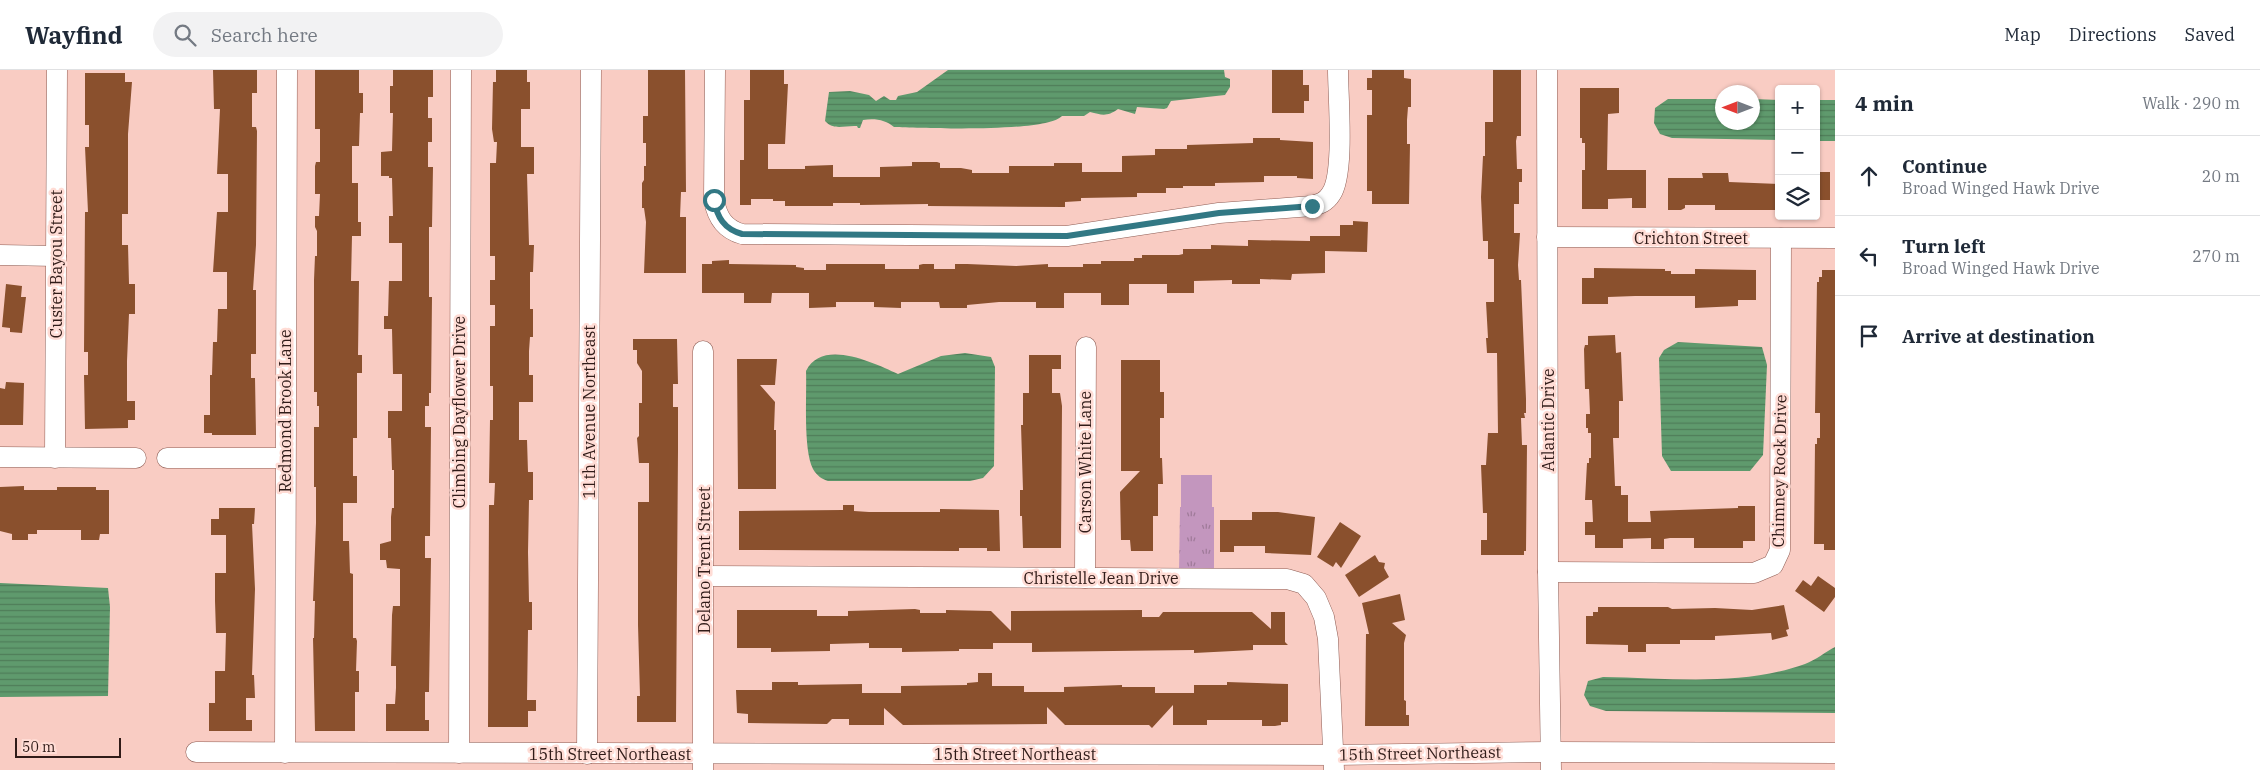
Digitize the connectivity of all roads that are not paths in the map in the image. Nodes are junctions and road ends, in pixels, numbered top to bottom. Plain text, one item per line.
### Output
1 (57, 70) edge
2 (286, 70) edge
3 (461, 70) edge
4 (591, 70) edge
5 (715, 70) edge
6 (1338, 70) edge
7 (1547, 70) edge
8 (1547, 237) junction
9 (1782, 238) junction
10 (1835, 238) edge
11 (0, 255) edge
12 (56, 256) junction
13 (1086, 347) dead end
14 (703, 351) dead end
15 (0, 457) edge
16 (55, 458) junction
17 (136, 458) dead end
18 (166, 458) dead end
19 (284, 458) junction
20 (1548, 572) junction
21 (705, 576) junction
22 (1085, 578) junction
23 (196, 752) dead end
24 (284, 753) junction
25 (459, 753) junction
26 (1835, 753) edge
27 (587, 754) junction
28 (1551, 761) edge
29 (703, 762) edge
30 (1334, 762) edge

1 - 12 street, Custer Bayou Street
2 - 19 street, Redmond Brook Lane
3 - 25 street, Climbing Dayflower Drive
4 - 27 street, 11th Avenue Northeast
5 - 6 street
7 - 8 street, Atlantic Drive
8 - 9 street, Crichton Street
8 - 20 street, Atlantic Drive
9 - 10 street, Crichton Street
9 - 20 street, Chimney Rock Drive
11 - 12 street
12 - 16 street, Custer Bayou Street
13 - 22 street, Carson White Lane
14 - 21 street, Delano Trent Street
15 - 16 street
16 - 17 street
18 - 19 street
19 - 24 street, Redmond Brook Lane
20 - 28 street, Atlantic Drive
21 - 22 street, Christelle Jean Drive
21 - 29 street, Delano Trent Street
22 - 30 street, Christelle Jean Drive
23 - 24 street, 15th Street Northeast
24 - 25 street, 15th Street Northeast
25 - 27 street, 15th Street Northeast
26 - 28 street, 15th Street Northeast
27 - 29 street, 15th Street Northeast
28 - 30 street, 15th Street Northeast
29 - 30 street, 15th Street Northeast

